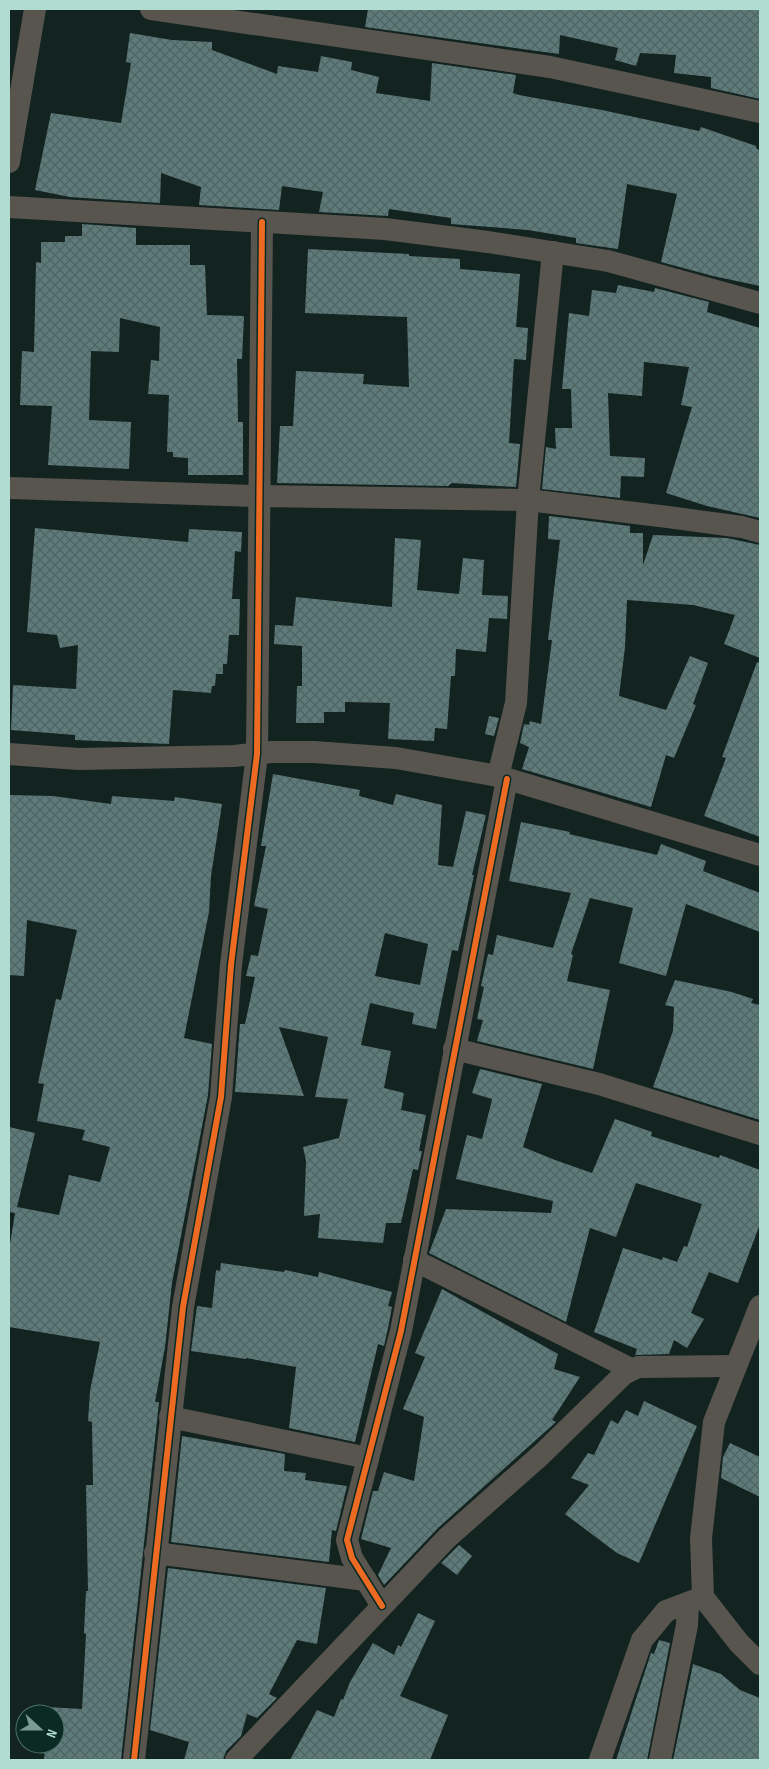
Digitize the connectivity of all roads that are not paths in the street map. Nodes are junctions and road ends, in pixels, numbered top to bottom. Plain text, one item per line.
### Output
1 (35, 9) edge
2 (151, 9) edge
3 (760, 112) edge
4 (9, 162) edge
5 (9, 207) edge
6 (262, 222) junction
7 (553, 252) junction
8 (760, 303) edge
9 (9, 488) edge
10 (259, 496) junction
11 (528, 500) junction
12 (760, 532) edge
13 (9, 754) edge
14 (257, 754) junction
15 (503, 777) junction
16 (760, 855) edge
17 (454, 1049) junction
18 (760, 1134) edge
19 (414, 1260) junction
20 (760, 1306) edge
21 (735, 1366) junction
22 (631, 1369) junction
23 (170, 1417) junction
24 (368, 1458) junction
25 (155, 1553) junction
26 (366, 1580) junction
27 (696, 1600) junction
28 (382, 1606) junction
29 (760, 1664) edge
30 (134, 1760) edge
31 (236, 1760) edge
32 (600, 1760) edge
33 (660, 1760) edge

1 - 4 street
2 - 3 street
5 - 6 street
6 - 7 street
6 - 10 street
7 - 8 street
7 - 11 street
9 - 10 street
10 - 11 street
10 - 14 street
11 - 12 street
11 - 15 street
13 - 14 street
14 - 15 street
14 - 23 street
15 - 16 street
15 - 17 street
17 - 18 street
17 - 19 street
19 - 22 street
19 - 24 street
20 - 21 street
21 - 22 street
21 - 27 street
22 - 28 street
23 - 24 street
23 - 25 street
24 - 26 street
25 - 26 street
25 - 30 street
26 - 28 street
27 - 29 street
27 - 32 street
27 - 33 street
28 - 31 street

